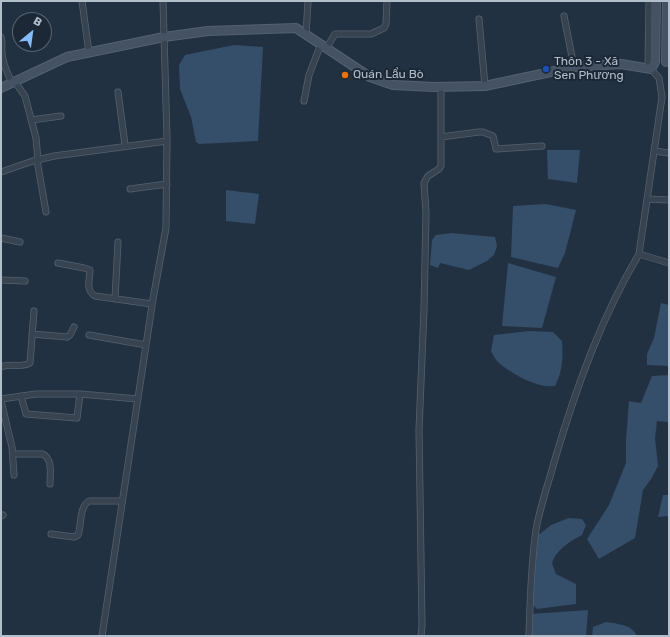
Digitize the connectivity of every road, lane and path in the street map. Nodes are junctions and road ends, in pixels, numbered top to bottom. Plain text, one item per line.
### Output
1 (82, 1) edge
2 (163, 1) edge
3 (308, 1) edge
4 (387, 1) edge
5 (649, 1) edge
6 (656, 1) edge
7 (667, 1) edge
8 (564, 16) dead end
9 (479, 19) dead end
10 (306, 35) junction
11 (1, 37) edge
12 (164, 37) junction
13 (324, 46) junction
14 (89, 53) junction
15 (668, 62) edge
16 (651, 66) junction
17 (574, 67) junction
18 (13, 82) junction
19 (485, 86) junction
20 (441, 87) junction
21 (1, 88) edge
22 (118, 92) dead end
23 (304, 101) dead end
24 (61, 116) dead end
25 (31, 120) junction
26 (441, 137) junction
27 (167, 141) junction
28 (125, 145) junction
29 (542, 146) dead end
30 (654, 151) junction
31 (669, 153) edge
32 (37, 160) junction
33 (1, 172) edge
34 (166, 184) junction
35 (130, 189) dead end
36 (647, 199) junction
37 (669, 200) edge
38 (46, 212) dead end
39 (1, 238) edge
40 (20, 242) dead end
41 (118, 242) dead end
42 (638, 254) junction
43 (58, 263) dead end
44 (669, 263) edge
45 (1, 280) edge
46 (25, 281) dead end
47 (116, 299) junction
48 (152, 304) junction
49 (34, 311) dead end
50 (74, 327) dead end
51 (32, 334) junction
52 (89, 335) dead end
53 (146, 345) junction
54 (1, 367) edge
55 (80, 394) junction
56 (21, 396) junction
57 (138, 398) junction
58 (1, 400) edge
59 (13, 454) junction
60 (14, 475) dead end
61 (50, 484) dead end
62 (122, 501) junction
63 (51, 534) dead end
64 (102, 636) edge
65 (421, 636) edge
66 (529, 636) edge

1 - 14 street
2 - 12 street
3 - 10 street
4 - 13 street
5 - 16 street
6 - 16 street
7 - 15 street
8 - 17 street
9 - 19 street
10 - 12 street
10 - 13 street
11 - 18 street
12 - 14 street
12 - 27 street
13 - 20 street
13 - 23 street
14 - 18 street
15 - 16 street
16 - 17 street
16 - 30 street
17 - 19 street
18 - 21 street
18 - 25 street
19 - 20 street
20 - 26 street
22 - 28 street
24 - 25 street
25 - 32 street
26 - 29 street
26 - 65 street
27 - 28 street
27 - 34 street
28 - 32 street
30 - 31 street
30 - 36 street
32 - 33 street
32 - 38 street
34 - 35 street
34 - 48 street
36 - 37 street
36 - 42 street
39 - 40 street
41 - 47 street
42 - 44 street
42 - 66 street
43 - 47 street
45 - 46 street
47 - 48 street
48 - 53 street
49 - 51 street
50 - 51 street
51 - 54 street
52 - 53 street
53 - 57 street
55 - 56 street
55 - 56 street
55 - 57 street
56 - 58 street
57 - 62 street
58 - 59 street
59 - 60 street
59 - 61 street
62 - 63 street
62 - 64 street

